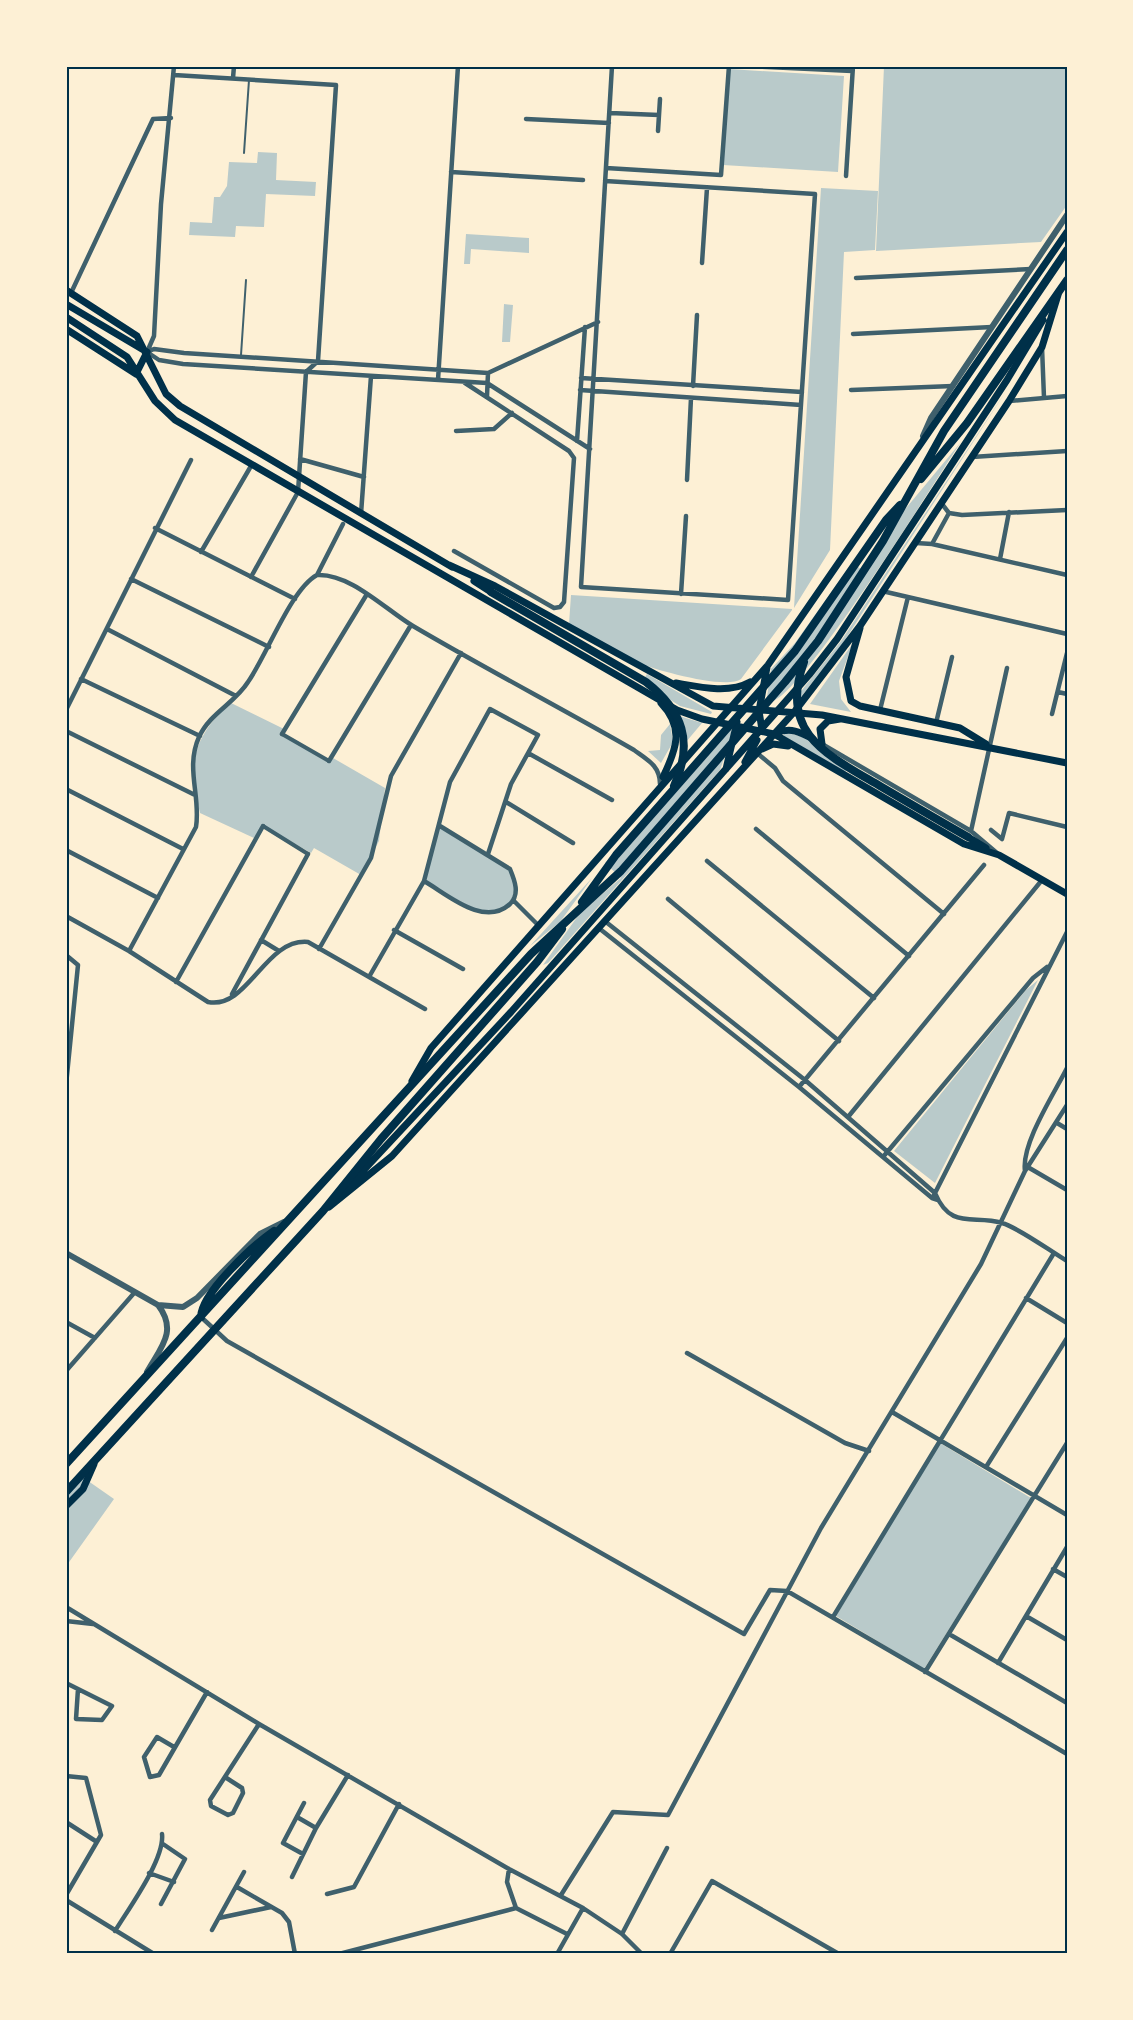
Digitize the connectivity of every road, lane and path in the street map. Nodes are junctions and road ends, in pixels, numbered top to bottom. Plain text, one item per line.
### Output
1 (174, 66) edge
2 (234, 66) edge
3 (458, 66) edge
4 (612, 66) edge
5 (729, 66) edge
6 (747, 66) edge
7 (800, 67) edge
8 (853, 69) edge
9 (174, 75) junction
10 (233, 78) junction
11 (249, 80) junction
12 (660, 99) dead end
13 (610, 113) junction
14 (659, 115) junction
15 (171, 118) junction
16 (526, 119) dead end
17 (609, 123) junction
18 (658, 130) dead end
19 (244, 153) dead end
20 (606, 168) junction
21 (451, 172) junction
22 (846, 176) dead end
23 (583, 180) dead end
24 (605, 181) junction
25 (707, 188) junction
26 (1067, 215) edge
27 (1067, 232) edge
28 (1067, 250) edge
29 (702, 263) dead end
30 (1031, 269) junction
31 (856, 278) dead end
32 (246, 280) dead end
33 (1067, 280) edge
34 (68, 292) edge
35 (1058, 295) junction
36 (66, 304) edge
37 (697, 315) dead end
38 (66, 317) edge
39 (598, 322) junction
40 (585, 327) junction
41 (992, 327) junction
42 (66, 329) edge
43 (853, 334) dead end
44 (1042, 347) junction
45 (147, 352) junction
46 (241, 356) junction
47 (318, 361) junction
48 (439, 369) junction
49 (306, 372) junction
50 (488, 373) junction
51 (136, 374) junction
52 (371, 376) junction
53 (581, 378) junction
54 (594, 379) junction
55 (438, 380) junction
56 (464, 382) junction
57 (636, 382) junction
58 (487, 383) junction
59 (693, 386) junction
60 (953, 386) junction
61 (750, 389) junction
62 (580, 390) junction
63 (852, 390) dead end
64 (593, 391) junction
65 (802, 392) junction
66 (635, 394) junction
67 (487, 396) junction
68 (1067, 396) edge
69 (691, 398) junction
70 (1044, 398) junction
71 (1009, 401) junction
72 (749, 402) junction
73 (801, 405) junction
74 (512, 413) junction
75 (456, 431) dead end
76 (577, 441) junction
77 (590, 449) junction
78 (916, 451) junction
79 (1067, 451) edge
80 (972, 458) junction
81 (300, 459) junction
82 (190, 460) dead end
83 (251, 466) junction
84 (299, 477) junction
85 (364, 477) junction
86 (687, 480) dead end
87 (298, 492) junction
88 (942, 504) junction
89 (1067, 511) edge
90 (1009, 512) junction
91 (949, 513) junction
92 (361, 514) junction
93 (686, 516) dead end
94 (343, 524) dead end
95 (155, 528) junction
96 (916, 543) junction
97 (932, 544) junction
98 (454, 551) dead end
99 (201, 552) junction
100 (1000, 559) junction
101 (449, 565) junction
102 (317, 575) junction
103 (1067, 575) edge
104 (251, 577) junction
105 (131, 579) junction
106 (882, 591) junction
107 (491, 592) joint
108 (367, 594) junction
109 (681, 594) junction
110 (908, 597) junction
111 (295, 599) junction
112 (411, 625) junction
113 (861, 626) junction
114 (107, 629) junction
115 (1067, 634) edge
116 (269, 647) junction
117 (461, 653) junction
118 (1067, 653) edge
119 (807, 655) junction
120 (952, 657) dead end
121 (768, 665) junction
122 (1007, 668) dead end
123 (81, 679) junction
124 (754, 679) junction
125 (670, 682) junction
126 (1058, 692) junction
127 (1067, 694) edge
128 (236, 696) junction
129 (657, 699) junction
130 (728, 709) junction
131 (66, 710) edge
132 (759, 711) junction
133 (779, 711) junction
134 (795, 711) junction
135 (880, 711) junction
136 (1052, 714) dead end
137 (843, 718) junction
138 (716, 722) junction
139 (936, 723) junction
140 (742, 726) junction
141 (762, 729) junction
142 (66, 731) edge
143 (282, 734) joint
144 (774, 734) junction
145 (200, 736) junction
146 (822, 744) junction
147 (990, 747) junction
148 (799, 750) junction
149 (528, 753) junction
150 (757, 753) junction
151 (329, 761) joint
152 (1067, 763) edge
153 (725, 771) junction
154 (738, 774) junction
155 (660, 784) junction
156 (66, 789) edge
157 (670, 793) junction
158 (195, 795) junction
159 (612, 800) dead end
160 (506, 802) junction
161 (263, 826) joint
162 (440, 826) junction
163 (1067, 827) edge
164 (756, 829) dead end
165 (991, 830) dead end
166 (969, 834) junction
167 (573, 843) dead end
168 (183, 849) junction
169 (66, 850) edge
170 (308, 854) joint
171 (488, 854) junction
172 (999, 855) junction
173 (707, 861) dead end
174 (984, 865) dead end
175 (631, 879) junction
176 (424, 880) junction
177 (1042, 880) junction
178 (1067, 894) edge
179 (158, 898) junction
180 (668, 899) dead end
181 (513, 900) junction
182 (618, 908) junction
183 (944, 914) junction
184 (66, 916) edge
185 (606, 921) junction
186 (538, 926) junction
187 (600, 929) junction
188 (394, 930) junction
189 (1067, 932) edge
190 (261, 940) junction
191 (319, 949) junction
192 (129, 951) junction
193 (279, 951) junction
194 (66, 955) edge
195 (909, 956) junction
196 (1049, 966) junction
197 (463, 969) dead end
198 (369, 977) junction
199 (176, 982) junction
200 (874, 998) junction
201 (230, 1000) junction
202 (425, 1009) dead end
203 (839, 1041) junction
204 (1067, 1068) edge
205 (805, 1080) junction
206 (66, 1085) edge
207 (799, 1087) junction
208 (408, 1088) junction
209 (1067, 1105) edge
210 (848, 1117) junction
211 (1057, 1123) junction
212 (843, 1124) junction
213 (1067, 1129) edge
214 (888, 1151) junction
215 (883, 1157) junction
216 (1026, 1167) junction
217 (1067, 1190) edge
218 (933, 1196) junction
219 (323, 1211) junction
220 (288, 1221) junction
221 (1002, 1223) junction
222 (66, 1253) edge
223 (1054, 1253) junction
224 (1067, 1261) edge
225 (135, 1292) junction
226 (1026, 1298) junction
227 (158, 1305) junction
228 (201, 1317) junction
229 (66, 1322) edge
230 (1067, 1323) edge
231 (216, 1330) junction
232 (95, 1338) junction
233 (1067, 1338) edge
234 (687, 1353) dead end
235 (66, 1371) edge
236 (141, 1383) junction
237 (891, 1412) junction
238 (939, 1440) junction
239 (1067, 1443) edge
240 (868, 1451) junction
241 (96, 1460) junction
242 (67, 1464) edge
243 (986, 1467) junction
244 (66, 1492) edge
245 (1036, 1497) junction
246 (66, 1506) edge
247 (1067, 1515) edge
248 (1067, 1547) edge
249 (1053, 1569) junction
250 (1067, 1577) edge
251 (787, 1591) junction
252 (66, 1607) edge
253 (1026, 1616) junction
254 (833, 1617) junction
255 (66, 1621) edge
256 (96, 1624) junction
257 (949, 1634) junction
258 (1067, 1640) edge
259 (998, 1663) junction
260 (925, 1672) junction
261 (66, 1683) edge
262 (78, 1689) junction
263 (207, 1692) junction
264 (1067, 1703) edge
265 (259, 1724) junction
266 (174, 1747) junction
267 (1067, 1754) edge
268 (348, 1774) junction
269 (66, 1776) edge
270 (225, 1777) junction
271 (304, 1803) dead end
272 (399, 1804) junction
273 (297, 1817) junction
274 (66, 1822) edge
275 (316, 1828) junction
276 (162, 1834) dead end
277 (97, 1842) junction
278 (163, 1844) junction
279 (667, 1848) dead end
280 (303, 1854) junction
281 (509, 1869) junction
282 (244, 1872) dead end
283 (149, 1873) junction
284 (292, 1877) dead end
285 (174, 1881) junction
286 (237, 1887) junction
287 (327, 1894) dead end
288 (561, 1894) junction
289 (66, 1895) edge
290 (66, 1902) edge
291 (161, 1904) dead end
292 (272, 1907) junction
293 (516, 1908) junction
294 (583, 1908) junction
295 (219, 1918) junction
296 (212, 1930) dead end
297 (115, 1931) junction
298 (567, 1934) junction
299 (622, 1934) junction
300 (353, 1952) edge
301 (154, 1954) edge
302 (295, 1954) edge
303 (339, 1954) edge
304 (557, 1954) edge
305 (642, 1954) edge
306 (670, 1954) edge
307 (839, 1954) edge

1 - 9 street
2 - 10 street
3 - 21 street
4 - 13 street
5 - 20 street
6 - 7 street
7 - 8 street
8 - 22 street
9 - 10 street
9 - 15 street
10 - 11 street
11 - 19 lane
11 - 47 street
12 - 14 street
13 - 14 street
13 - 17 street
14 - 18 street
15 - 34 street
15 - 45 street
16 - 17 street
17 - 20 street
20 - 24 street
21 - 23 street
21 - 48 street
24 - 25 street
24 - 39 street
25 - 29 street
25 - 65 street
26 - 30 street
27 - 78 main road
28 - 119 main road
30 - 31 street
30 - 41 street
32 - 46 lane
33 - 35 main road
34 - 45 main road
35 - 44 main road
35 - 133 main road
35 - 157 main road
36 - 45 main road
37 - 59 street
38 - 51 main road
39 - 40 street
39 - 54 street
40 - 50 street
40 - 53 street
41 - 43 street
41 - 60 street
42 - 51 main road
44 - 70 street
44 - 71 main road
45 - 46 street
45 - 49 street
45 - 51 main road
45 - 84 main road
46 - 47 street
47 - 48 street
47 - 49 street
48 - 50 street
48 - 55 street
49 - 52 street
49 - 81 street
50 - 58 street
51 - 83 main road
52 - 55 street
52 - 85 street
53 - 54 street
53 - 62 street
54 - 57 street
54 - 64 street
55 - 56 street
56 - 58 street
56 - 67 street
57 - 59 street
57 - 66 street
58 - 67 street
58 - 76 street
59 - 61 street
60 - 63 street
60 - 78 street
61 - 65 street
61 - 72 street
62 - 64 street
62 - 76 street
64 - 66 street
64 - 77 street
65 - 73 street
66 - 69 street
67 - 74 street
68 - 70 street
69 - 72 street
69 - 86 street
70 - 71 street
71 - 80 main road
72 - 73 street
73 - 109 street
74 - 75 street
74 - 98 street
76 - 77 street
77 - 109 street
78 - 121 main road
79 - 80 street
80 - 88 main road
81 - 84 street
81 - 85 street
82 - 95 street
83 - 87 main road
83 - 99 street
84 - 87 street
84 - 92 main road
85 - 92 street
87 - 104 street
87 - 129 main road
88 - 91 street
88 - 96 main road
89 - 90 street
90 - 91 street
90 - 100 street
91 - 97 street
92 - 101 main road
93 - 109 street
94 - 102 street
95 - 99 street
95 - 105 street
96 - 97 street
96 - 106 main road
97 - 100 street
99 - 104 street
100 - 103 street
101 - 107 main road
101 - 125 main road
102 - 108 street
102 - 111 street
104 - 111 street
105 - 114 street
105 - 116 street
106 - 110 street
106 - 113 main road
107 - 157 main road
108 - 112 street
108 - 143 street
110 - 115 street
110 - 135 street
111 - 116 street
112 - 117 street
112 - 151 street
113 - 134 main road
113 - 135 main road
114 - 123 street
114 - 128 street
116 - 128 street
117 - 155 street
117 - 191 street
118 - 126 street
119 - 140 main road
119 - 166 main road
120 - 139 street
121 - 124 main road
121 - 132 main road
122 - 147 street
123 - 131 street
123 - 145 street
124 - 125 main road
124 - 130 main road
125 - 130 main road
126 - 127 street
126 - 136 street
128 - 145 street
129 - 138 main road
129 - 155 main road
130 - 132 main road
130 - 138 main road
130 - 140 main road
132 - 133 main road
132 - 141 main road
133 - 134 main road
133 - 141 main road
134 - 137 main road
134 - 144 main road
135 - 139 main road
137 - 146 main road
137 - 147 main road
138 - 140 main road
138 - 155 main road
139 - 147 main road
140 - 141 main road
140 - 153 main road
140 - 208 main road
141 - 144 main road
141 - 153 main road
141 - 154 main road
142 - 158 street
143 - 151 street
144 - 146 main road
144 - 148 main road
144 - 150 main road
145 - 158 street
146 - 166 street
147 - 152 main road
147 - 166 street
148 - 150 main road
148 - 172 main road
149 - 159 street
149 - 160 street
149 - 162 street
150 - 154 main road
150 - 183 street
153 - 175 main road
154 - 182 main road
155 - 186 main road
156 - 168 street
157 - 219 main road
158 - 168 street
160 - 167 street
160 - 171 street
161 - 170 street
161 - 199 street
162 - 171 street
162 - 176 street
163 - 165 street
164 - 195 street
166 - 172 main road
168 - 179 street
169 - 179 street
170 - 190 street
171 - 181 street
172 - 177 main road
173 - 200 street
174 - 183 street
175 - 182 main road
175 - 219 main road
176 - 181 street
176 - 188 street
177 - 178 main road
177 - 210 street
179 - 192 street
180 - 203 street
181 - 186 street
182 - 185 main road
183 - 195 street
184 - 192 street
185 - 187 main road
185 - 205 street
186 - 208 main road
187 - 207 street
187 - 219 main road
188 - 197 street
188 - 198 street
189 - 196 street
190 - 193 street
190 - 201 street
191 - 193 street
191 - 198 street
192 - 199 street
193 - 201 street
194 - 206 street
195 - 200 street
196 - 214 street
196 - 218 street
198 - 202 street
199 - 201 street
200 - 203 street
203 - 205 street
204 - 216 street
205 - 207 street
205 - 210 street
207 - 212 street
208 - 220 main road
209 - 211 street
210 - 212 street
210 - 214 street
211 - 213 street
211 - 216 street
212 - 215 street
214 - 215 street
214 - 218 street
215 - 218 street
216 - 217 street
216 - 221 street
218 - 221 street
219 - 231 main road
220 - 227 street
220 - 228 main road
221 - 223 street
221 - 237 street
222 - 225 street
223 - 224 street
223 - 226 street
225 - 227 street
225 - 232 street
226 - 230 street
226 - 238 street
227 - 236 street
228 - 231 street
228 - 236 main road
229 - 232 street
231 - 241 main road
231 - 251 street
232 - 235 street
233 - 243 street
234 - 240 street
236 - 242 main road
237 - 238 street
237 - 240 street
238 - 243 street
238 - 254 street
239 - 245 street
240 - 251 street
241 - 244 main road
241 - 246 main road
243 - 245 street
245 - 247 street
245 - 257 street
248 - 249 street
249 - 250 street
249 - 253 street
251 - 254 street
251 - 288 street
252 - 256 street
253 - 258 street
253 - 259 street
254 - 260 street
255 - 256 street
256 - 263 street
257 - 259 street
257 - 260 street
259 - 264 street
260 - 267 street
261 - 262 street
262 - 262 street
263 - 265 street
263 - 266 street
265 - 268 street
265 - 270 street
266 - 266 street
268 - 272 street
268 - 275 street
269 - 277 street
270 - 270 street
271 - 273 street
272 - 281 street
272 - 287 street
273 - 275 street
273 - 280 street
274 - 277 street
275 - 280 street
276 - 278 street
277 - 289 street
278 - 283 street
278 - 285 street
279 - 299 street
280 - 284 street
281 - 288 street
281 - 293 street
282 - 286 street
283 - 285 street
283 - 297 street
285 - 291 street
286 - 292 street
286 - 295 street
288 - 294 street
290 - 297 street
292 - 295 street
292 - 302 street
293 - 298 street
293 - 300 street
294 - 298 street
294 - 299 street
295 - 296 street
297 - 301 street
298 - 304 street
299 - 305 street
300 - 303 street
306 - 307 street

